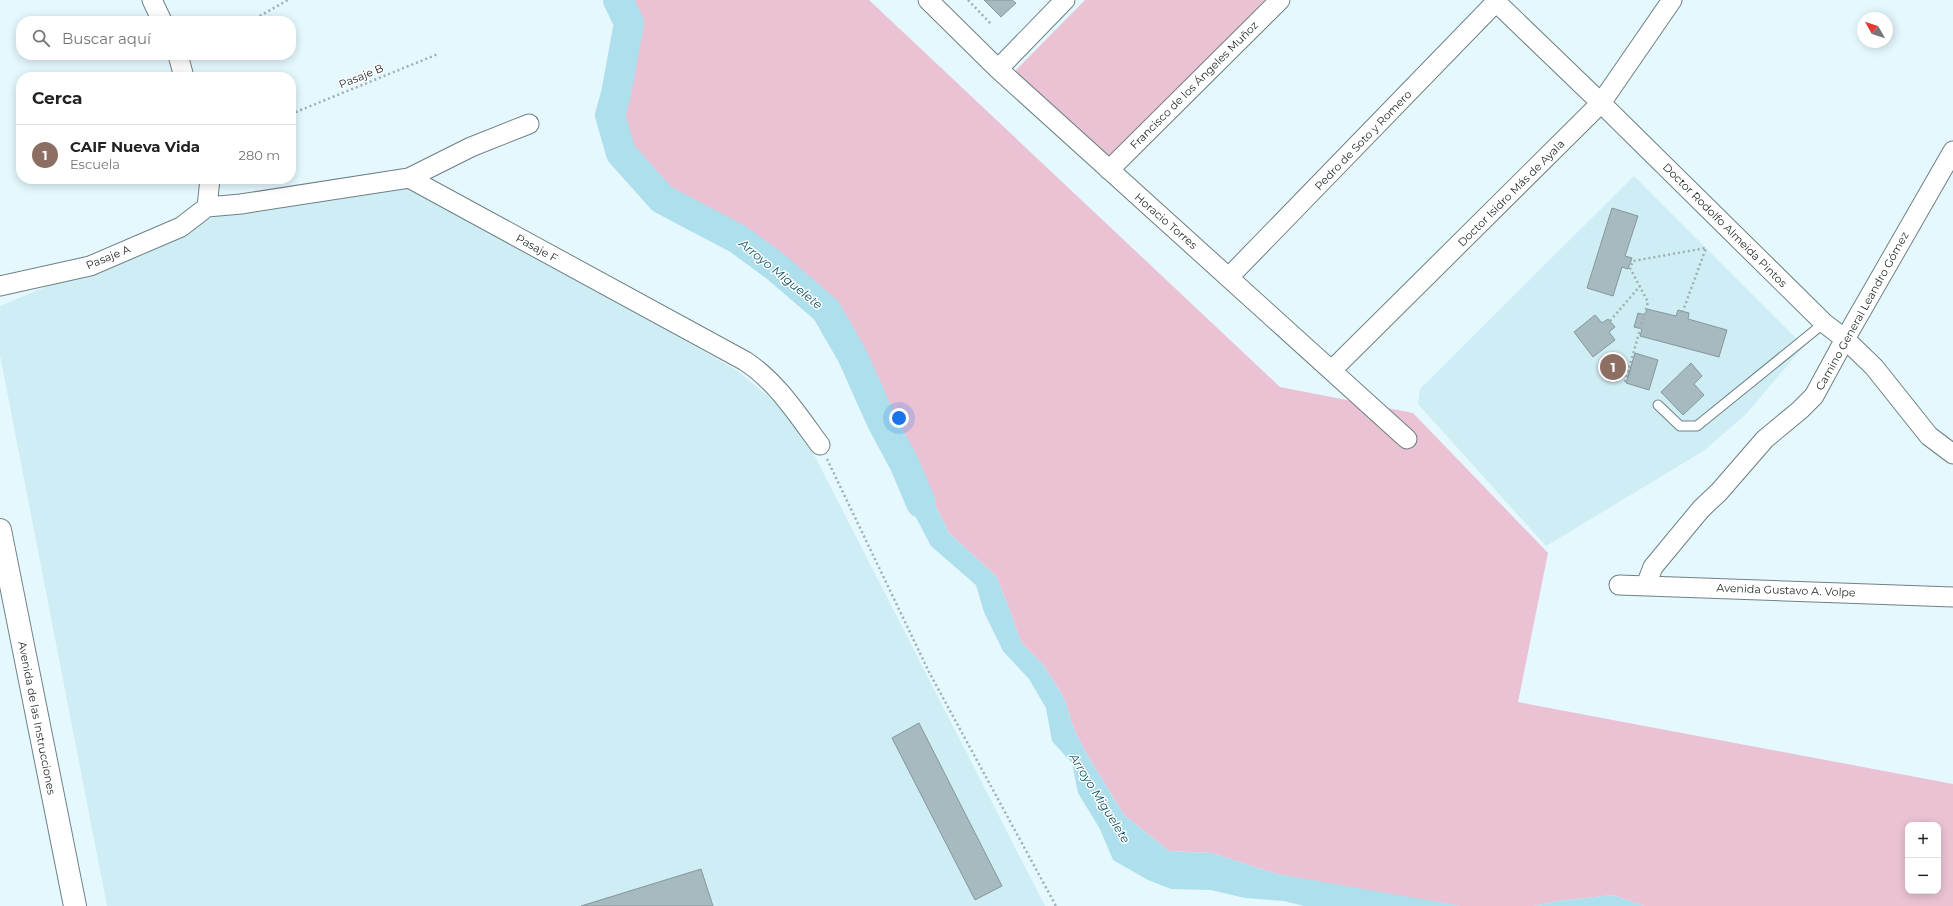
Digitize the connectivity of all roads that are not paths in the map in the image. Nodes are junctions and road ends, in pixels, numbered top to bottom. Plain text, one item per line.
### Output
1 (152, 0) edge
2 (928, 0) edge
3 (1065, 0) edge
4 (1280, 0) edge
5 (1672, 0) edge
6 (1495, 1) edge
7 (160, 16) edge
8 (179, 60) edge
9 (998, 69) junction
10 (183, 72) edge
11 (1602, 103) junction
12 (528, 124) dead end
13 (1953, 151) edge
14 (1109, 170) junction
15 (409, 178) junction
16 (209, 184) edge
17 (207, 207) junction
18 (1229, 276) junction
19 (0, 286) edge
20 (1824, 323) junction
21 (1845, 339) junction
22 (1332, 370) junction
23 (1658, 405) dead end
24 (1407, 439) dead end
25 (820, 445) road end
26 (1953, 454) edge
27 (0, 530) edge
28 (1619, 585) dead end
29 (1646, 585) junction
30 (1953, 597) edge
31 (75, 906) edge

1 - 7 street
2 - 9 street, Horacio Torres
3 - 9 street
4 - 14 street, Francisco de los Ángeles Muñoz
5 - 11 street, Doctor Isidro Más de Ayala
6 - 11 street, Doctor Rodolfo Almeida Pintos
6 - 18 street, Pedro de Soto y Romero
8 - 10 street
9 - 14 street, Horacio Torres
11 - 20 street, Doctor Rodolfo Almeida Pintos
11 - 22 street, Doctor Isidro Más de Ayala
12 - 15 street
13 - 21 street, Camino General Leandro Gómez
14 - 18 street, Horacio Torres
15 - 17 street
15 - 25 street, Pasaje F
16 - 17 street
17 - 19 street, Pasaje A
18 - 22 street, Horacio Torres
20 - 21 street, Doctor Rodolfo Almeida Pintos
20 - 23 lane
21 - 26 street, Doctor Rodolfo Almeida Pintos
21 - 29 street, Camino General Leandro Gómez
22 - 24 street, Horacio Torres
27 - 31 main road, Avenida de las Instrucciones
28 - 29 street, Avenida Gustavo A. Volpe
29 - 30 street, Avenida Gustavo A. Volpe

